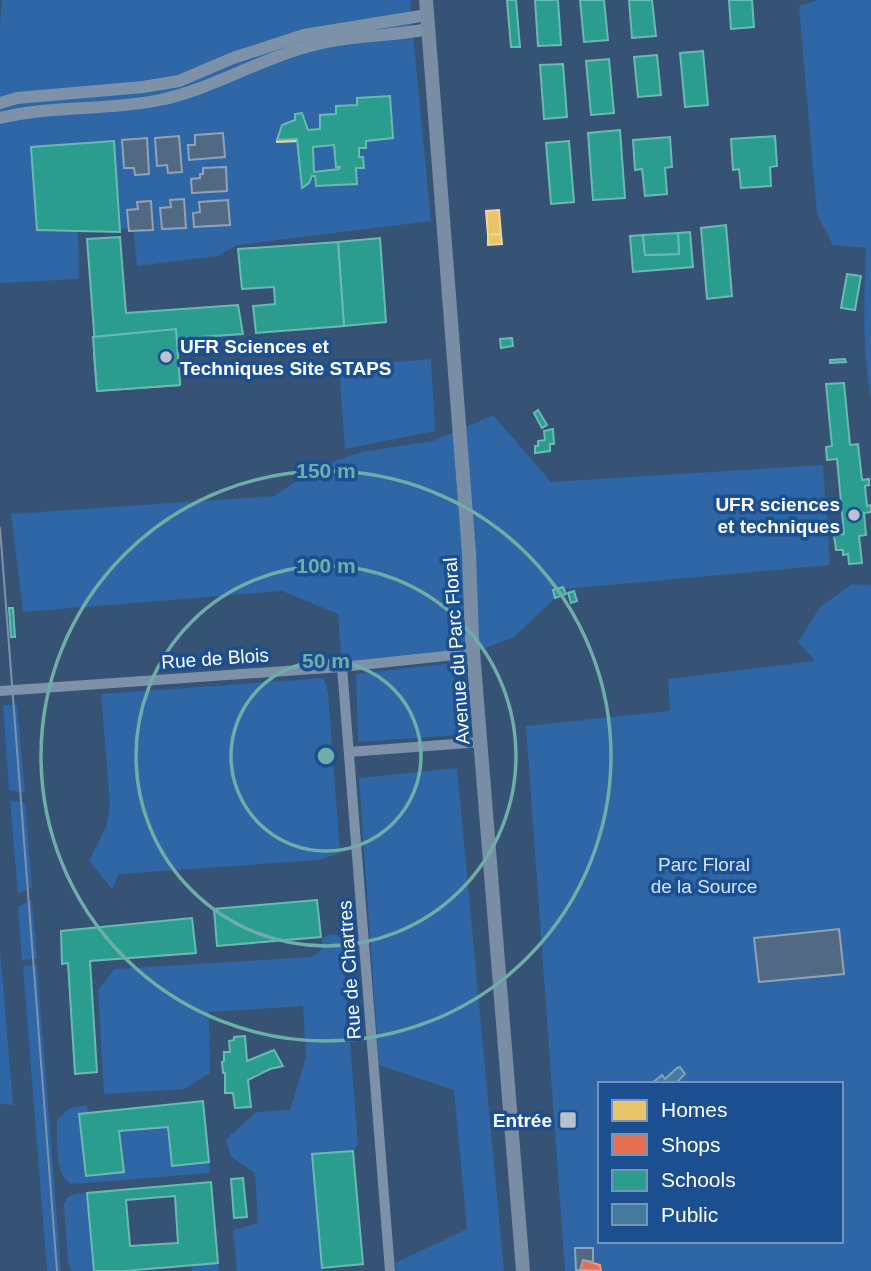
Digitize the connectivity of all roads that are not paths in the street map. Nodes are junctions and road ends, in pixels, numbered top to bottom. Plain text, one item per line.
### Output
1 (426, 0) edge
2 (427, 22) junction
3 (0, 103) edge
4 (0, 118) edge
5 (473, 653) junction
6 (342, 667) junction
7 (0, 691) edge
8 (481, 742) junction
9 (349, 752) junction
10 (390, 1271) edge
11 (523, 1271) edge

1 - 2 main road, Avenue du Parc Floral
2 - 3 street
2 - 4 street
2 - 5 main road, Avenue du Parc Floral
5 - 6 street, Rue de Blois
5 - 8 main road, Avenue du Parc Floral
6 - 7 street, Rue de Blois
6 - 9 street, Rue de Chartres
8 - 9 street
8 - 11 main road, Avenue du Parc Floral
9 - 10 street, Rue de Chartres

